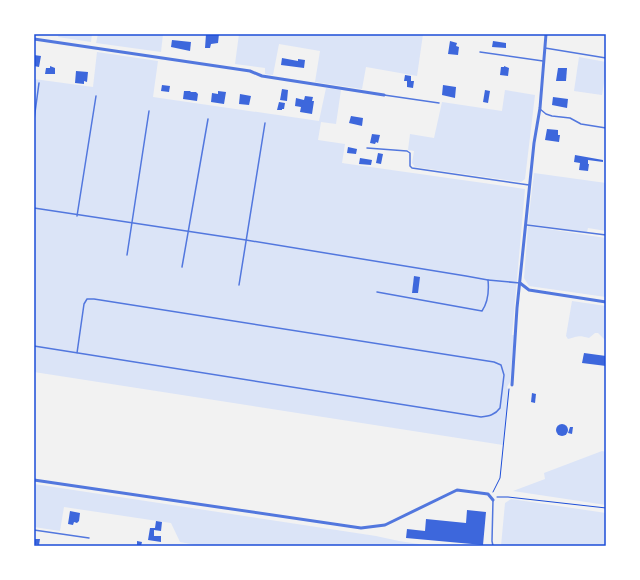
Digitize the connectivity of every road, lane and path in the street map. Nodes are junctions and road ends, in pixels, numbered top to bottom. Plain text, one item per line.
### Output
1 (546, 34) edge
2 (34, 39) edge
3 (545, 48) junction
4 (480, 52) dead end
5 (606, 58) edge
6 (543, 61) junction
7 (39, 83) dead end
8 (384, 95) joint
9 (96, 96) dead end
10 (439, 104) dead end
11 (540, 108) junction
12 (149, 111) dead end
13 (208, 119) dead end
14 (34, 120) edge
15 (265, 123) dead end
16 (606, 128) edge
17 (367, 148) dead end
18 (530, 186) junction
19 (34, 208) edge
20 (77, 216) junction
21 (132, 224) junction
22 (526, 224) junction
23 (188, 232) junction
24 (606, 235) edge
25 (246, 240) junction
26 (127, 256) dead end
27 (182, 267) dead end
28 (488, 280) junction
29 (520, 283) junction
30 (239, 285) dead end
31 (377, 292) dead end
32 (606, 302) edge
33 (34, 346) edge
34 (78, 353) junction
35 (512, 385) joint
36 (34, 480) edge
37 (492, 498) junction
38 (606, 508) edge
39 (34, 530) edge
40 (89, 538) dead end
41 (493, 546) edge

1 - 3 street
2 - 8 street
3 - 5 lane
3 - 6 street
4 - 6 lane
6 - 11 street
7 - 14 lane
8 - 10 lane
9 - 20 lane
11 - 16 lane
11 - 18 street
12 - 21 lane
13 - 23 lane
15 - 25 lane
17 - 18 lane
18 - 22 street
19 - 20 lane
20 - 21 lane
21 - 23 lane
21 - 26 lane
22 - 24 lane
22 - 29 street
23 - 25 lane
23 - 27 lane
25 - 28 lane
25 - 30 lane
28 - 29 lane
28 - 31 lane
29 - 32 street
29 - 35 street
33 - 34 lane
34 - 34 lane
35 - 37 path
36 - 37 street
37 - 38 path
37 - 41 lane
39 - 40 lane

